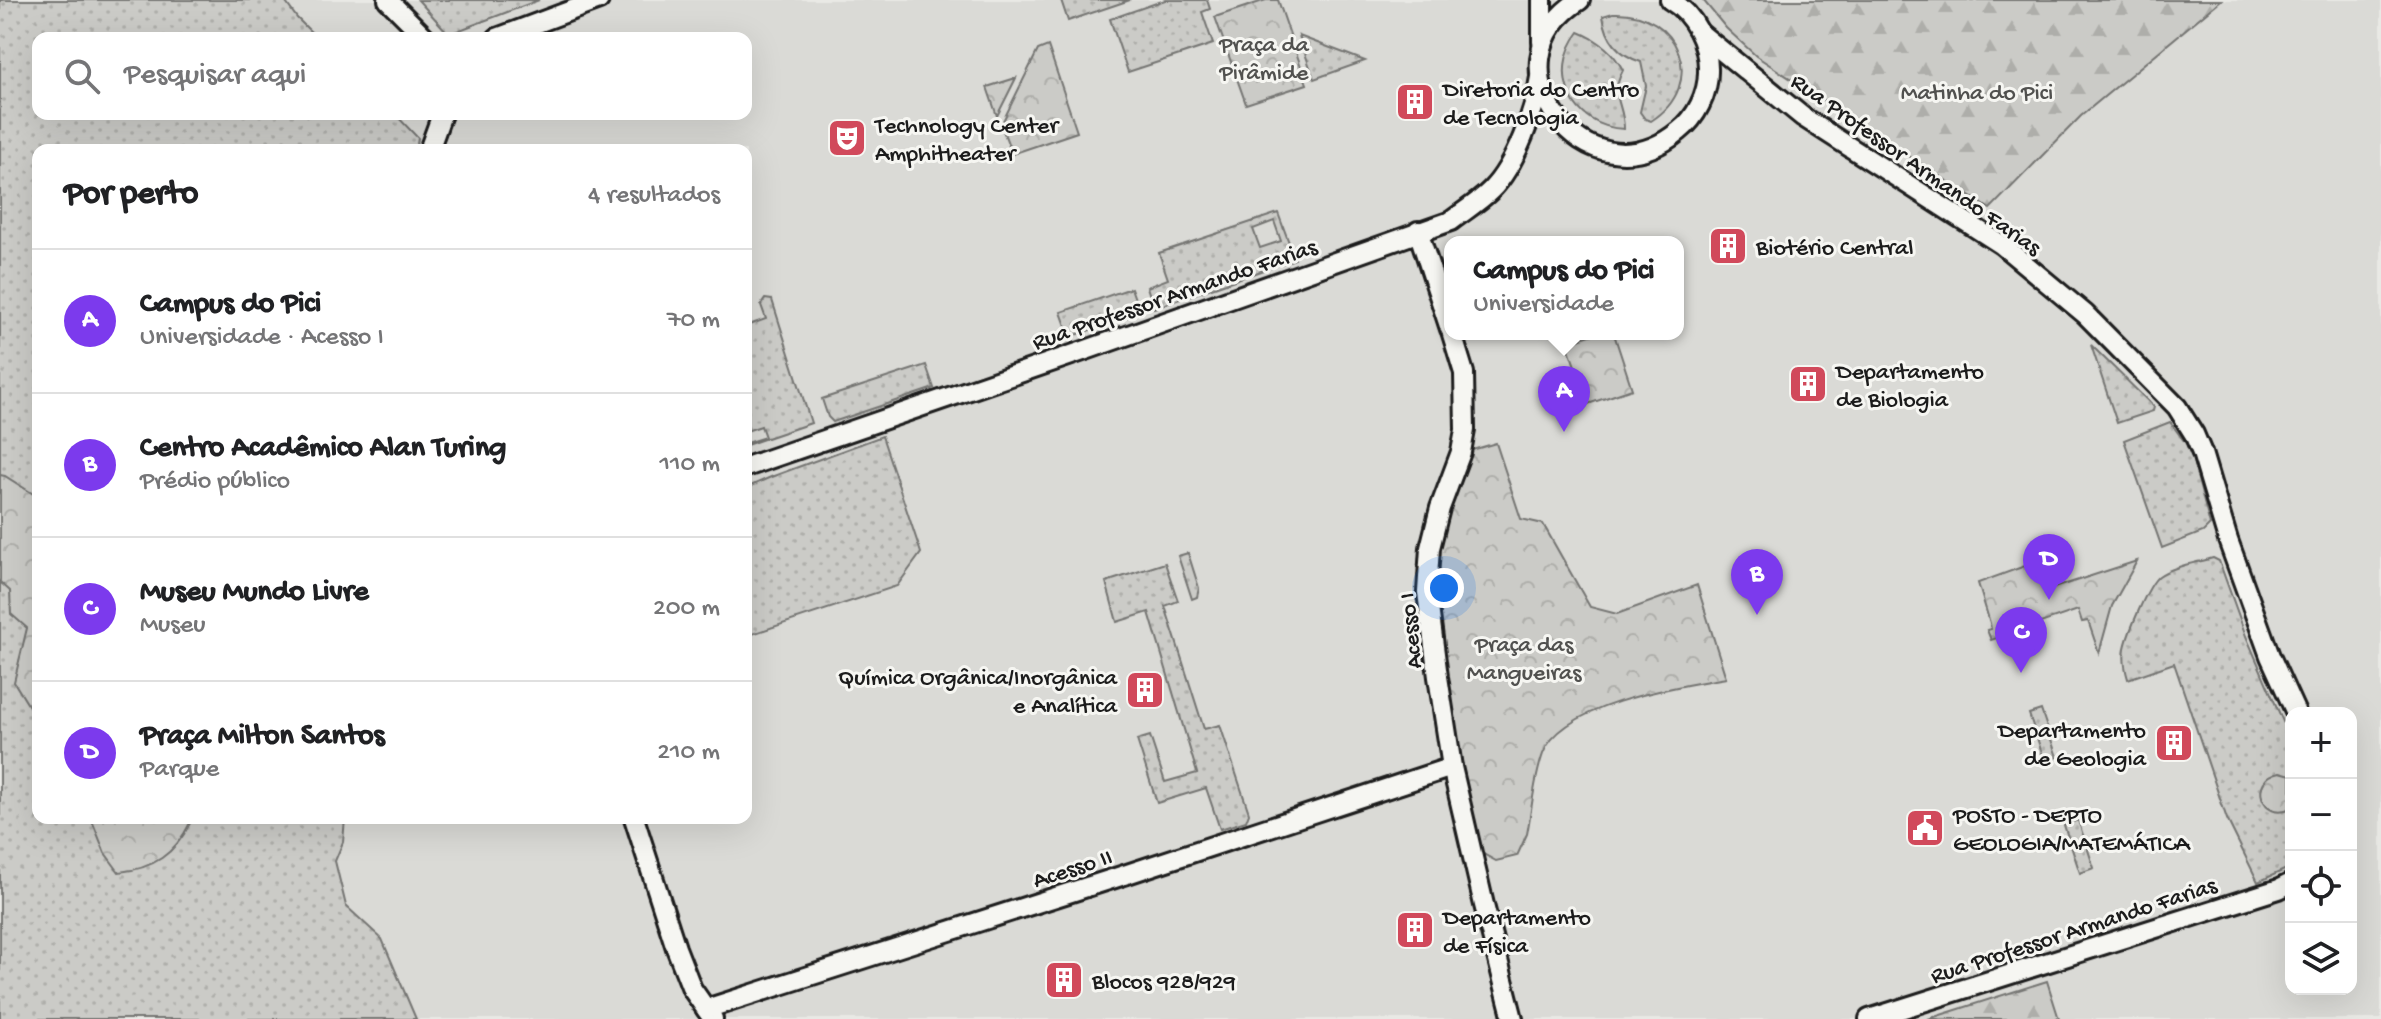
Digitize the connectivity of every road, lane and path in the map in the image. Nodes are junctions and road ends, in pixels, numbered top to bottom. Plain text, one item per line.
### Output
1 (388, 0) edge
2 (599, 0) edge
3 (1542, 0) edge
4 (1580, 0) edge
5 (1670, 0) edge
6 (1681, 6) edge
7 (420, 32) edge
8 (513, 32) edge
9 (1700, 33) junction
10 (1542, 49) junction
11 (1540, 77) junction
12 (440, 120) edge
13 (431, 144) edge
14 (1418, 231) junction
15 (1444, 310) edge
16 (1454, 340) edge
17 (752, 465) edge
18 (2293, 707) edge
19 (1452, 767) junction
20 (636, 824) edge
21 (2285, 886) edge
22 (710, 1014) edge
23 (1513, 1019) edge
24 (1869, 1019) edge

1 - 7 street
2 - 8 street
3 - 10 street, Rua Professor Armando Farias
4 - 10 street
5 - 6 street
6 - 9 street
9 - 11 street
9 - 18 street, Rua Professor Armando Farias
10 - 11 street, Rua Professor Armando Farias
11 - 14 street, Rua Professor Armando Farias
12 - 13 street
14 - 15 street, Acesso I
14 - 17 street, Rua Professor Armando Farias
16 - 19 street, Acesso I
19 - 22 street, Acesso II
19 - 23 street, Acesso I
20 - 22 street
21 - 24 street, Rua Professor Armando Farias

